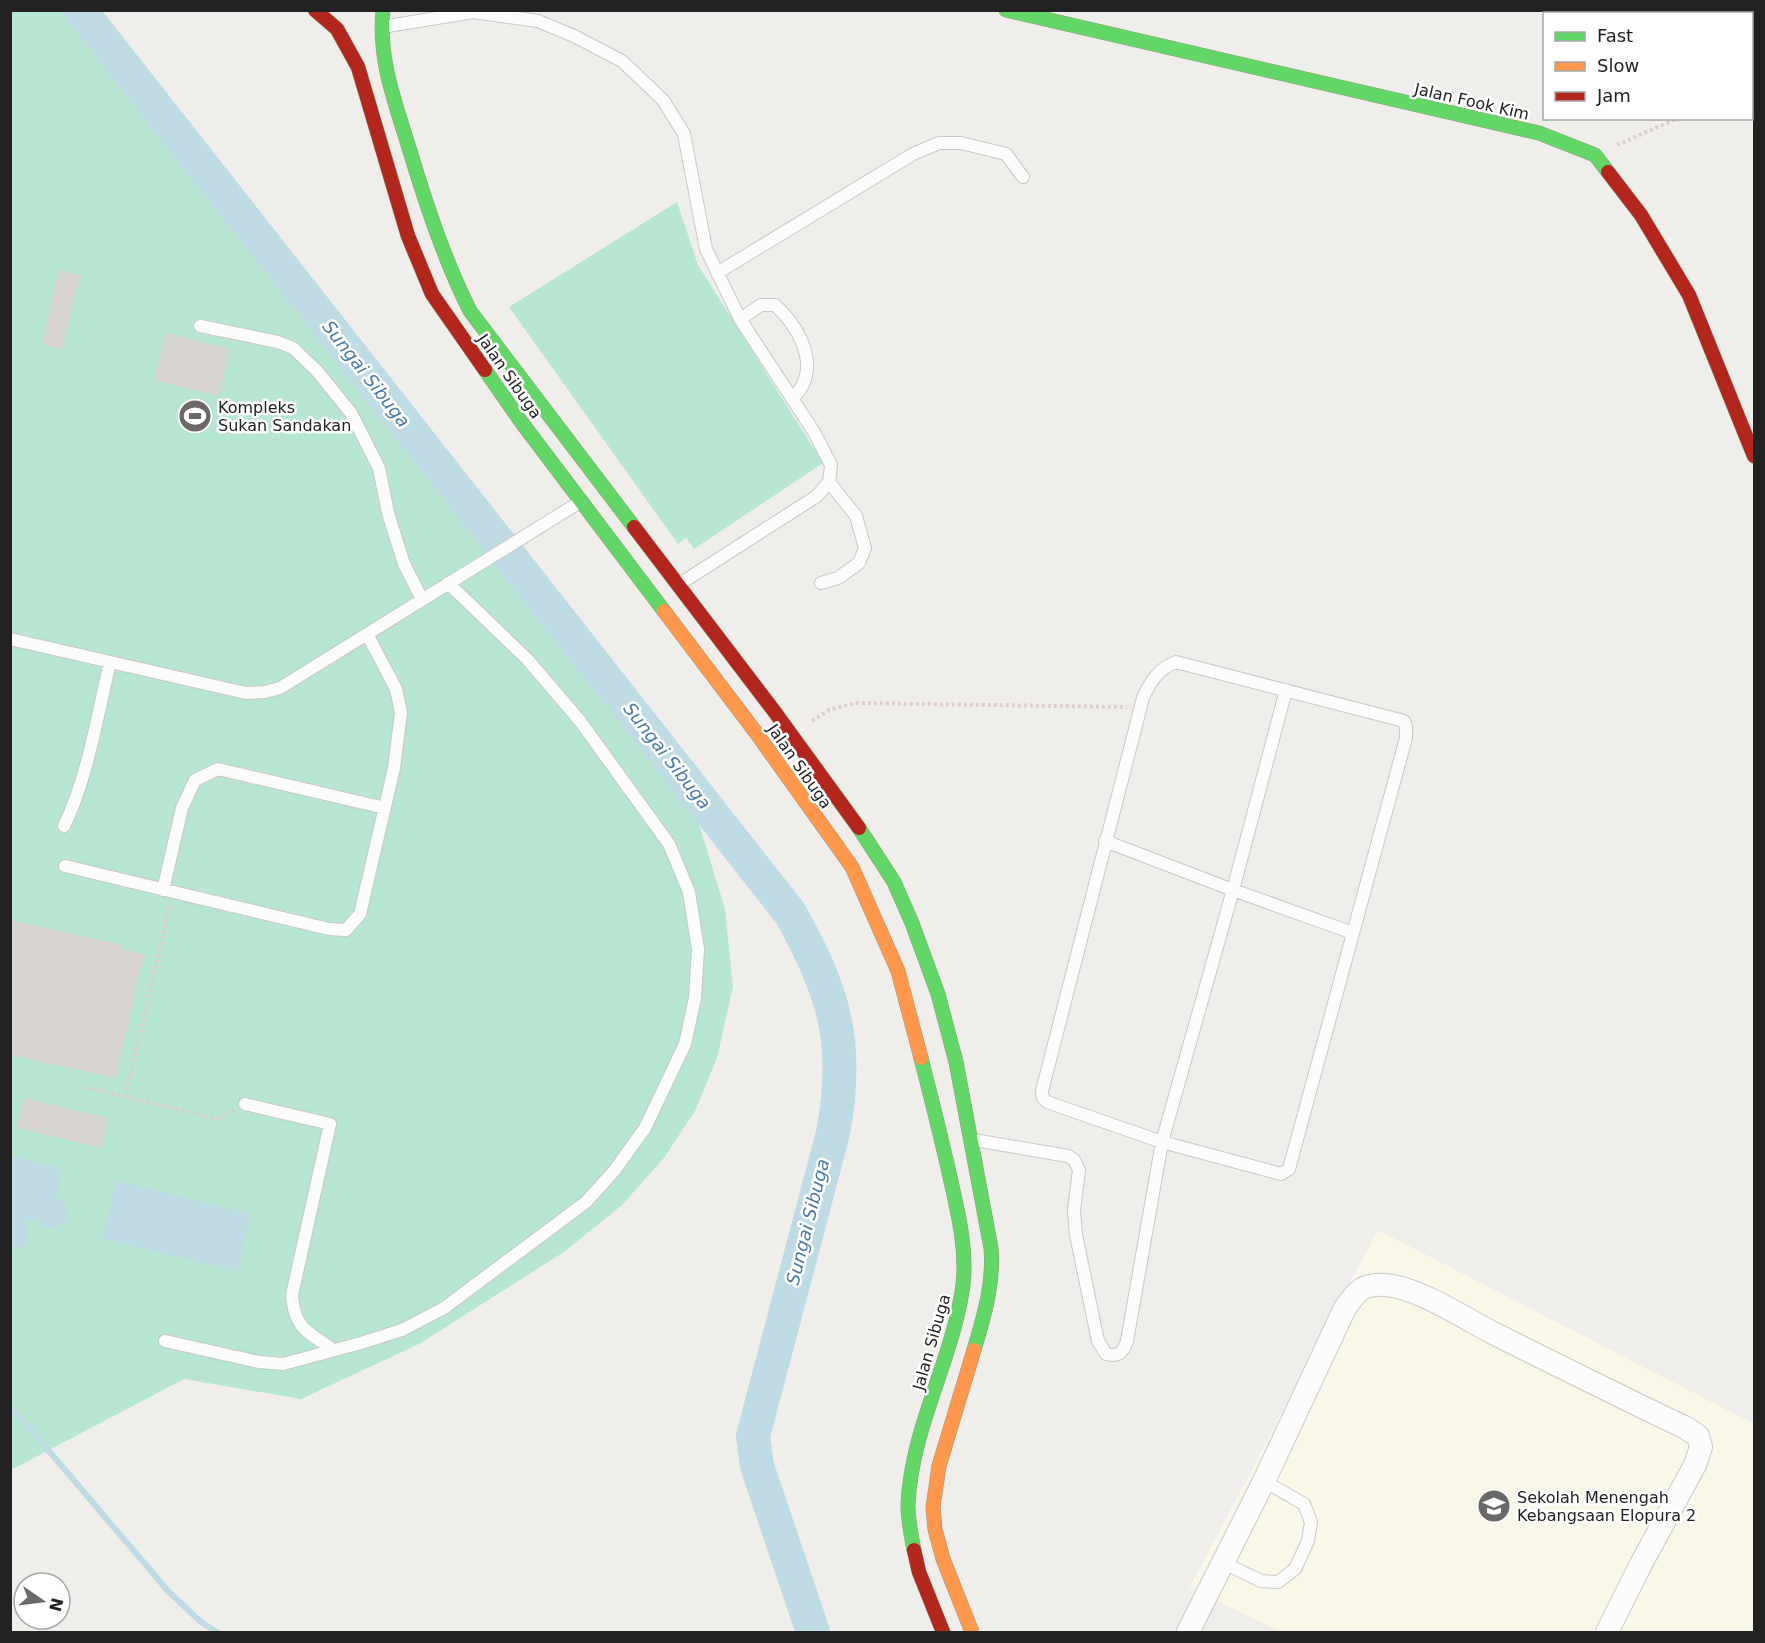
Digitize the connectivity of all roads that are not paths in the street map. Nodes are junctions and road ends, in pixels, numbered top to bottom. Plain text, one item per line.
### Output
1 (315, 10) edge
2 (383, 10) edge
3 (1006, 10) edge
4 (381, 27) junction
5 (1023, 177) dead end
6 (717, 273) junction
7 (740, 319) junction
8 (200, 326) dead end
9 (792, 399) junction
10 (1755, 456) edge
11 (829, 482) junction
12 (581, 501) junction
13 (448, 583) junction
14 (822, 583) dead end
15 (678, 585) junction
16 (422, 599) junction
17 (367, 634) junction
18 (10, 639) edge
19 (110, 662) junction
20 (1286, 690) junction
21 (385, 808) junction
22 (64, 826) dead end
23 (1105, 841) junction
24 (65, 866) dead end
25 (168, 891) junction
26 (1233, 891) junction
27 (1353, 933) junction
28 (245, 1104) dead end
29 (970, 1139) junction
30 (1162, 1142) junction
31 (165, 1341) dead end
32 (334, 1350) junction
33 (1264, 1482) junction
34 (1224, 1563) junction
35 (943, 1632) edge
36 (972, 1632) edge
37 (1188, 1632) edge
38 (1607, 1632) edge

1 - 12 main road, Jalan Sibuga
2 - 4 main road, Jalan Sibuga
3 - 10 main road, Jalan Fook Kim
4 - 6 lane
4 - 15 main road, Jalan Sibuga
5 - 6 lane
6 - 7 lane
7 - 9 lane
7 - 9 lane
8 - 16 lane
9 - 11 lane
11 - 14 lane
11 - 15 lane
12 - 13 lane
12 - 35 main road, Jalan Sibuga
13 - 16 lane
13 - 32 lane
15 - 29 main road, Jalan Sibuga
16 - 17 lane
17 - 19 lane
17 - 21 lane
18 - 19 lane
19 - 22 lane
20 - 23 lane
20 - 26 lane
20 - 27 lane
21 - 25 lane
21 - 25 lane
23 - 26 lane
23 - 30 lane
24 - 25 lane
26 - 27 lane
26 - 30 lane
27 - 30 lane
28 - 32 lane
29 - 30 lane
29 - 36 main road, Jalan Sibuga
31 - 32 lane
33 - 34 street
33 - 34 lane
33 - 38 street
34 - 37 street

